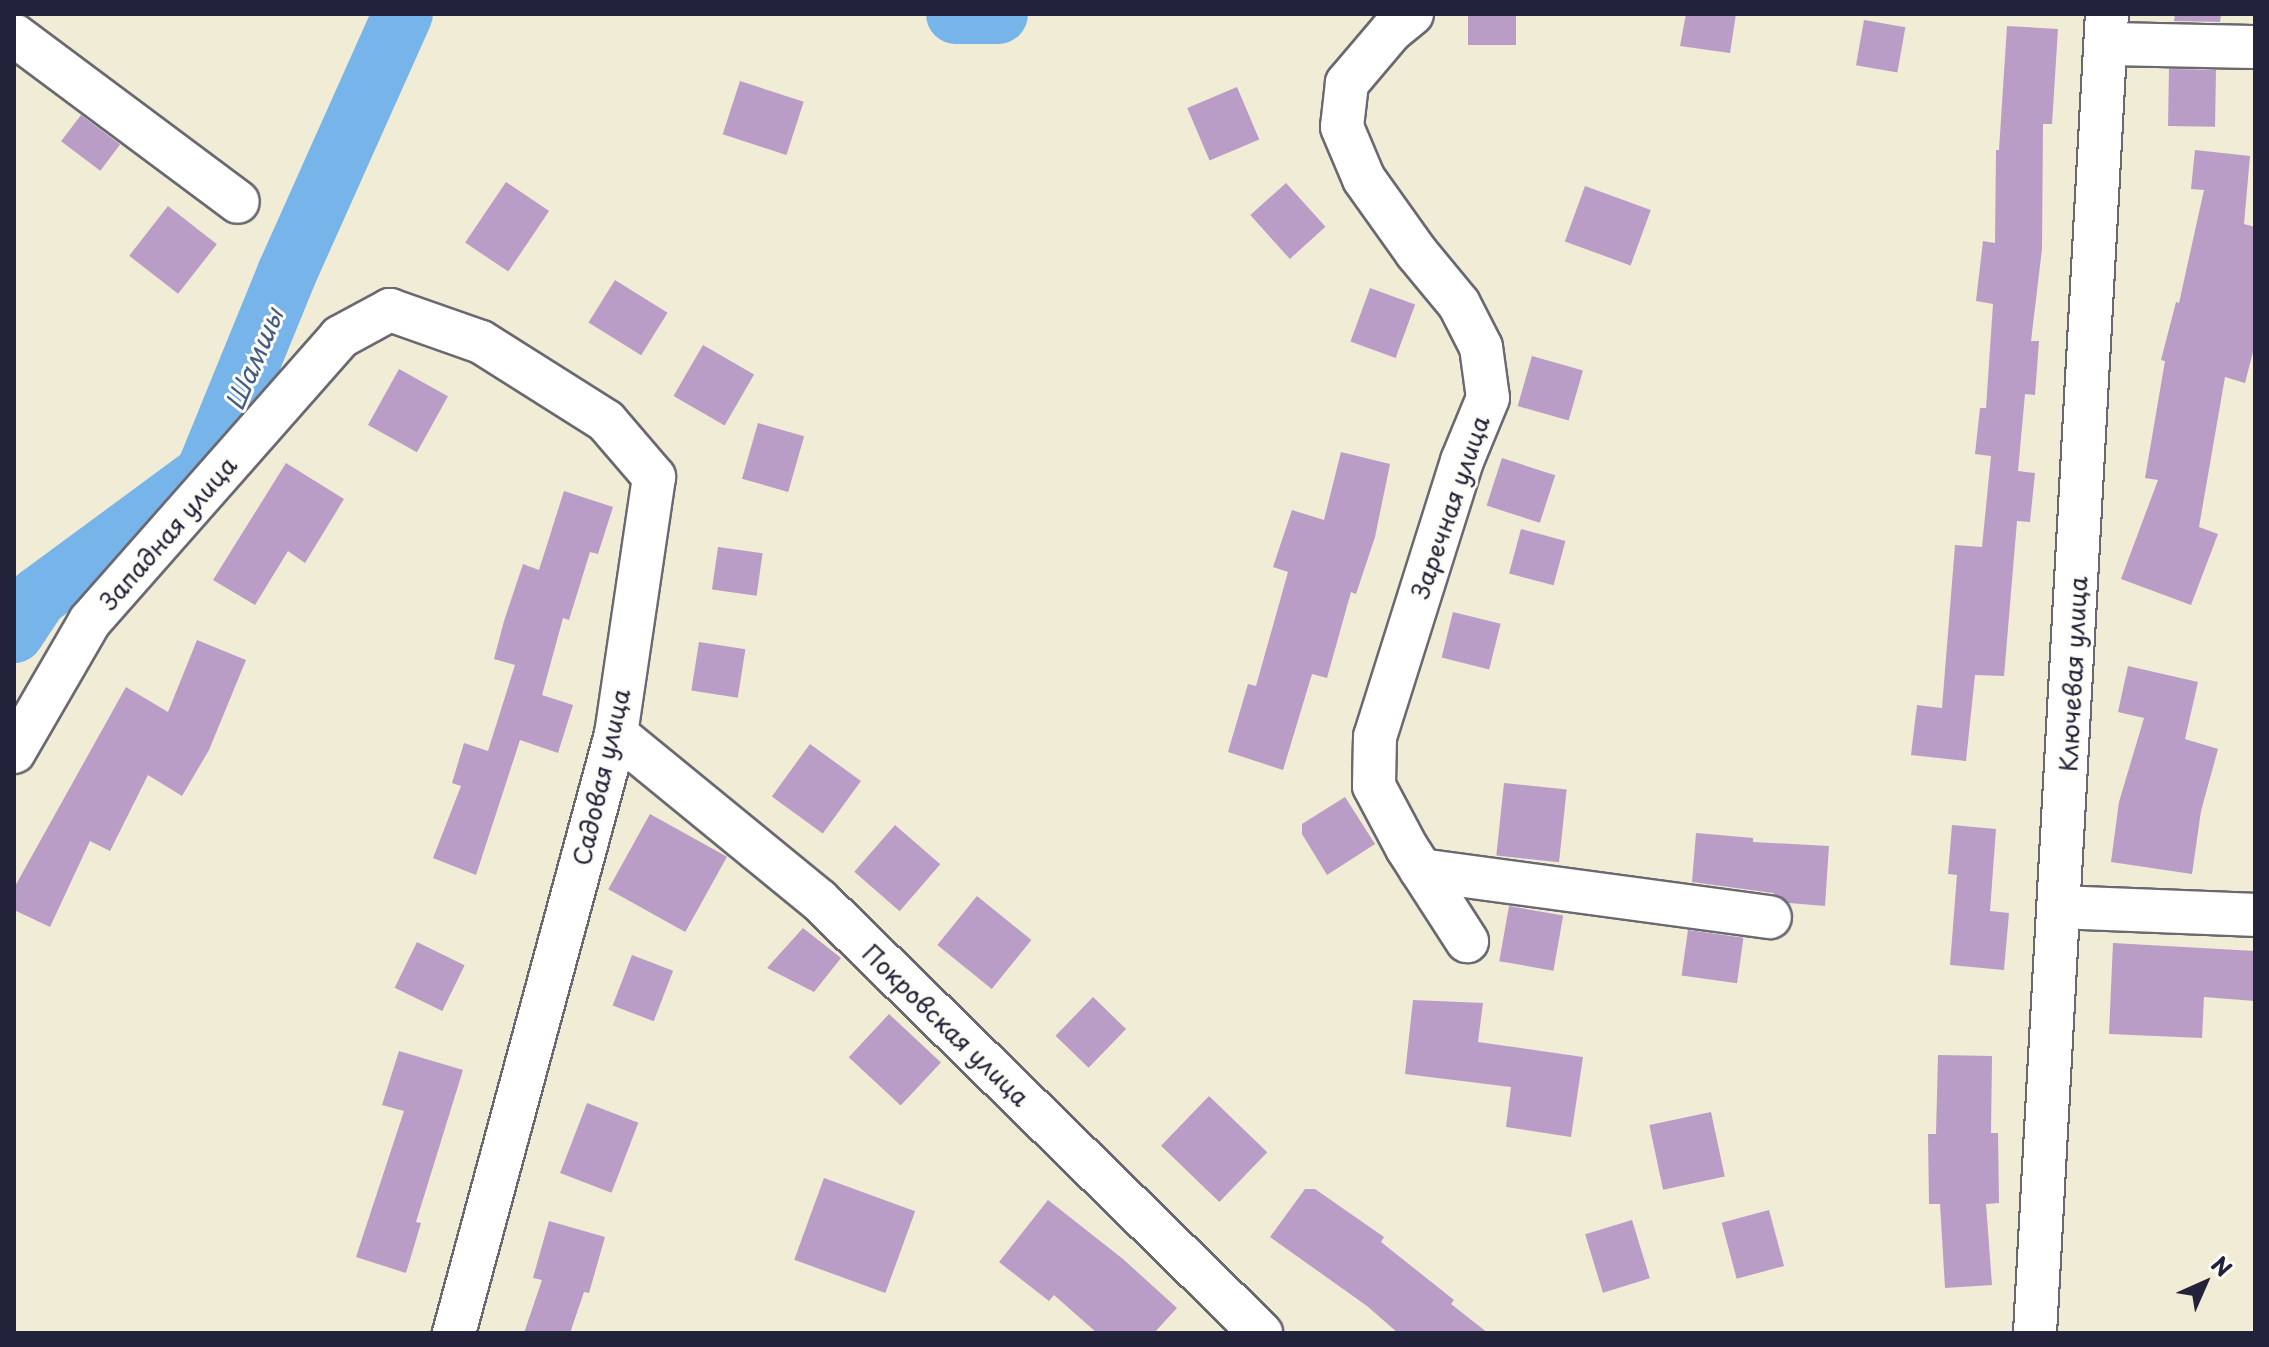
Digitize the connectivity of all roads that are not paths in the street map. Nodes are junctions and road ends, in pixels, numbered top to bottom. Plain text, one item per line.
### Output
1 (1412, 14) edge
2 (2107, 29) edge
3 (14, 35) edge
4 (2255, 47) edge
5 (238, 202) dead end
6 (390, 310) joint
7 (616, 734) junction
8 (14, 752) edge
9 (1421, 870) junction
10 (2060, 907) junction
11 (2255, 915) edge
12 (1770, 917) dead end
13 (1467, 941) dead end
14 (454, 1333) edge
15 (1261, 1333) edge
16 (2035, 1333) edge

1 - 9 street, Заречная улица
2 - 4 street
2 - 10 street, Ключевая улица
3 - 5 street
6 - 7 street, Садовая улица
6 - 8 street, Западная улица
7 - 14 street, Садовая улица
7 - 15 street, Покровская улица
9 - 12 street
9 - 13 street, Заречная улица
10 - 11 street
10 - 16 street, Ключевая улица

